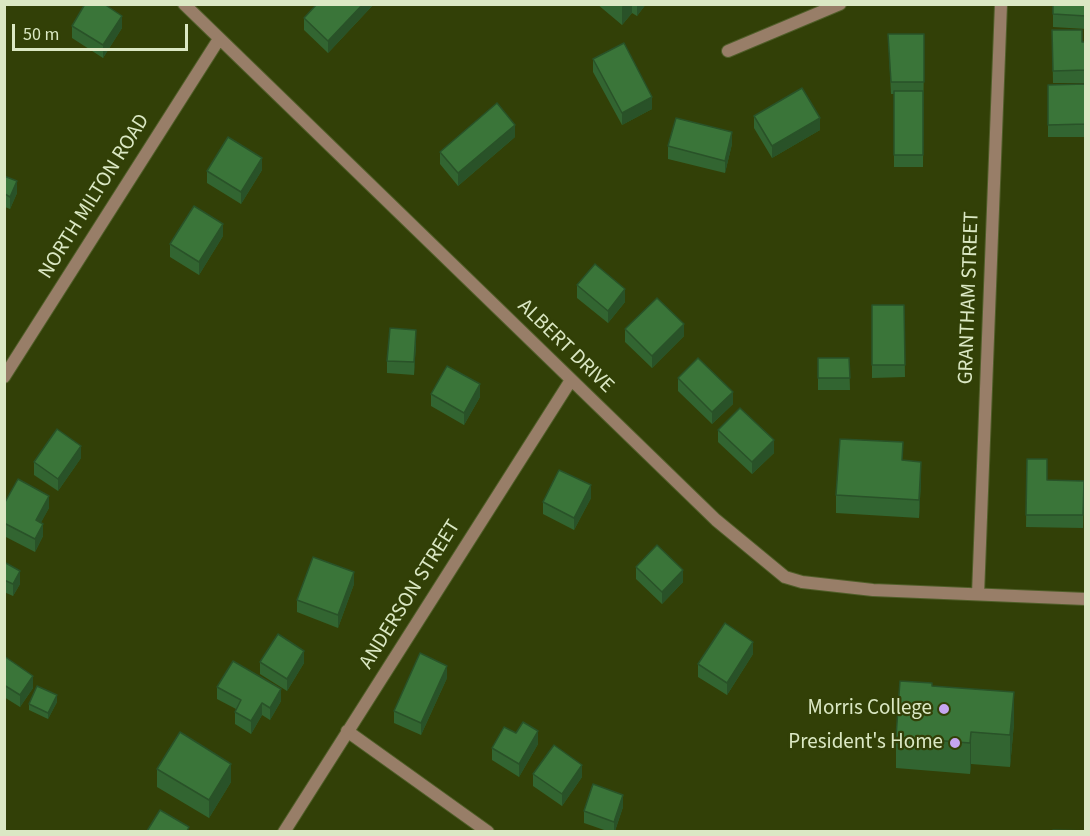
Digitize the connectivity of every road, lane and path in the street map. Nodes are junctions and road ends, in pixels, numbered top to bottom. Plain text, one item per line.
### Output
1 (184, 4) edge
2 (840, 4) edge
3 (1001, 4) edge
4 (219, 39) junction
5 (728, 51) dead end
6 (4, 377) edge
7 (571, 380) junction
8 (978, 594) junction
9 (1086, 599) edge
10 (347, 732) junction
11 (284, 831) edge
12 (488, 831) edge

1 - 4 street, ALBERT DRIVE
2 - 5 street
3 - 8 street, GRANTHAM STREET
4 - 6 street, NORTH MILTON ROAD
4 - 7 street, ALBERT DRIVE
7 - 8 street, ALBERT DRIVE
7 - 10 street, ANDERSON STREET
8 - 9 street, ALBERT DRIVE
10 - 11 street, ANDERSON STREET
10 - 12 street

